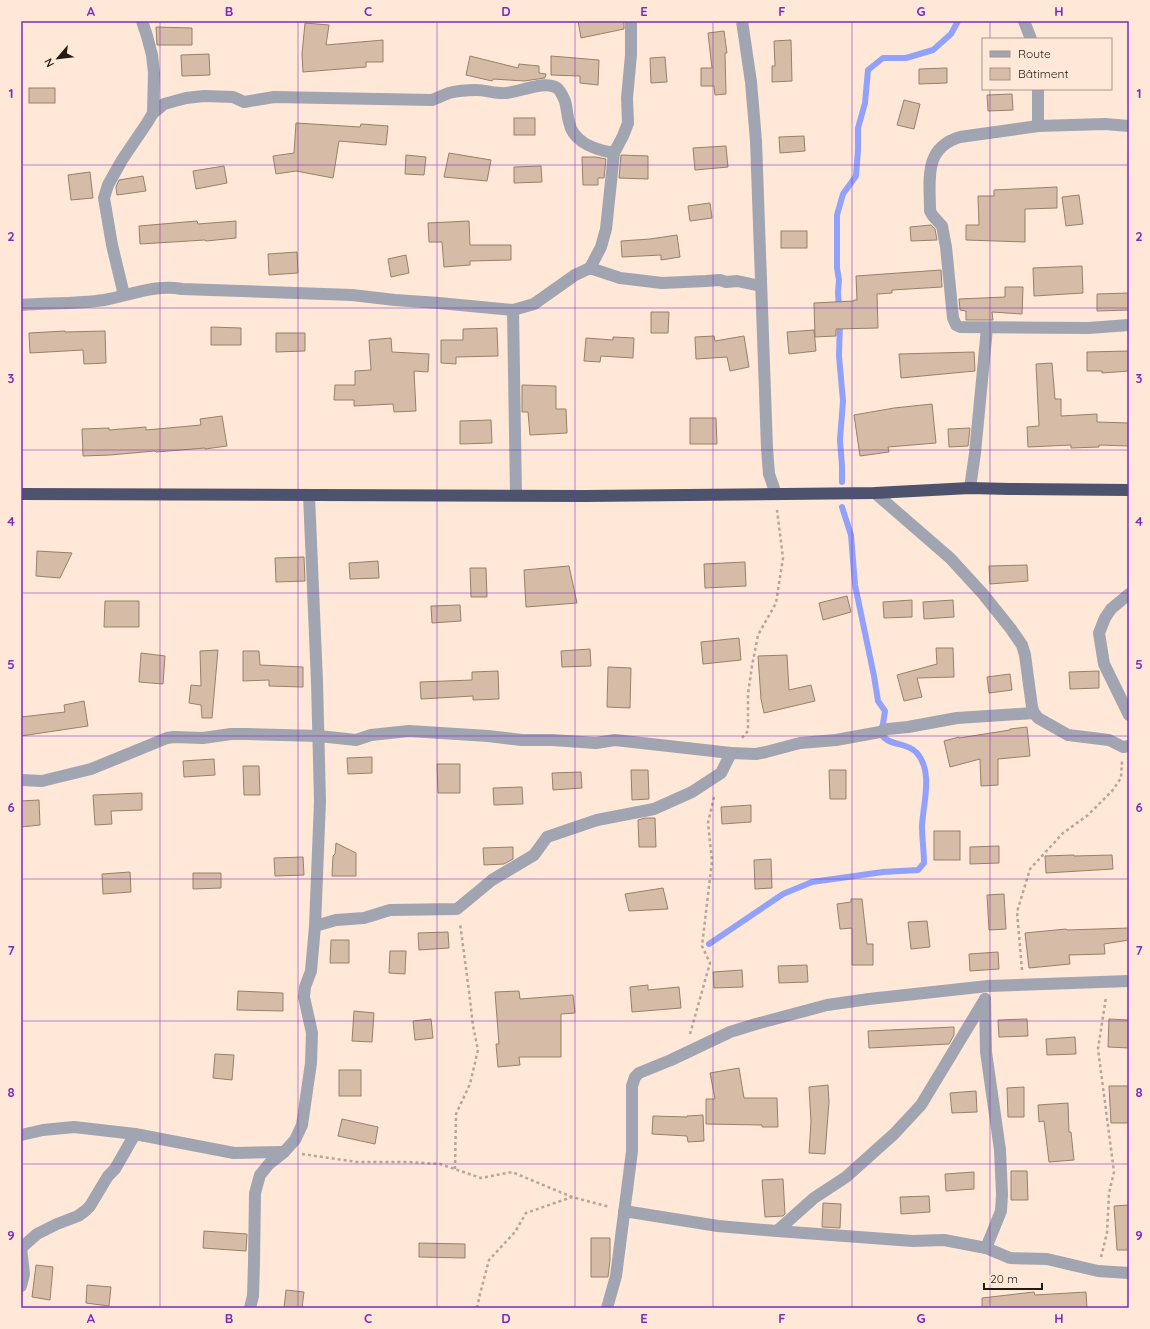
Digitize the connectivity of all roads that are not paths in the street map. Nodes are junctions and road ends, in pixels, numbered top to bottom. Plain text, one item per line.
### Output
1 (142, 21) edge
2 (631, 21) edge
3 (742, 21) edge
4 (1024, 21) edge
5 (1031, 38) edge
6 (1038, 90) edge
7 (152, 113) junction
8 (1038, 126) junction
9 (1129, 126) edge
10 (614, 153) junction
11 (590, 268) junction
12 (761, 286) junction
13 (124, 295) junction
14 (21, 305) edge
15 (513, 310) junction
16 (1129, 325) edge
17 (987, 328) junction
18 (970, 488) junction
19 (1129, 490) edge
20 (875, 493) junction
21 (21, 494) edge
22 (776, 494) junction
23 (309, 495) junction
24 (516, 495) junction
25 (1129, 594) edge
26 (1034, 713) junction
27 (1129, 714) edge
28 (319, 736) junction
29 (1126, 746) edge
30 (731, 753) junction
31 (21, 780) edge
32 (315, 926) junction
33 (1129, 981) edge
34 (988, 986) junction
35 (985, 999) junction
36 (136, 1134) junction
37 (21, 1135) edge
38 (284, 1152) junction
39 (624, 1211) junction
40 (777, 1231) junction
41 (21, 1248) edge
42 (986, 1248) junction
43 (1129, 1273) edge
44 (21, 1286) edge
45 (250, 1308) edge
46 (607, 1308) edge

1 - 7 street
2 - 10 street
3 - 12 street
4 - 5 street
6 - 8 street
7 - 10 street
7 - 13 street
8 - 9 street
8 - 17 street
10 - 11 street
11 - 12 street
11 - 15 street
12 - 22 street
13 - 14 street
13 - 15 street
15 - 24 street
16 - 17 street
17 - 18 street
18 - 19 highway
18 - 20 highway
20 - 22 highway
20 - 26 street
21 - 23 highway
22 - 24 highway
23 - 24 highway
23 - 28 street
25 - 27 street
26 - 29 street
26 - 30 street
28 - 30 street
28 - 31 street
28 - 32 street
30 - 32 street
32 - 38 street
33 - 34 street
34 - 35 street
34 - 39 street
35 - 40 street
35 - 42 street
36 - 37 street
36 - 38 street
36 - 41 street
38 - 45 street
39 - 40 street
39 - 46 street
40 - 42 street
41 - 44 street
42 - 43 street

